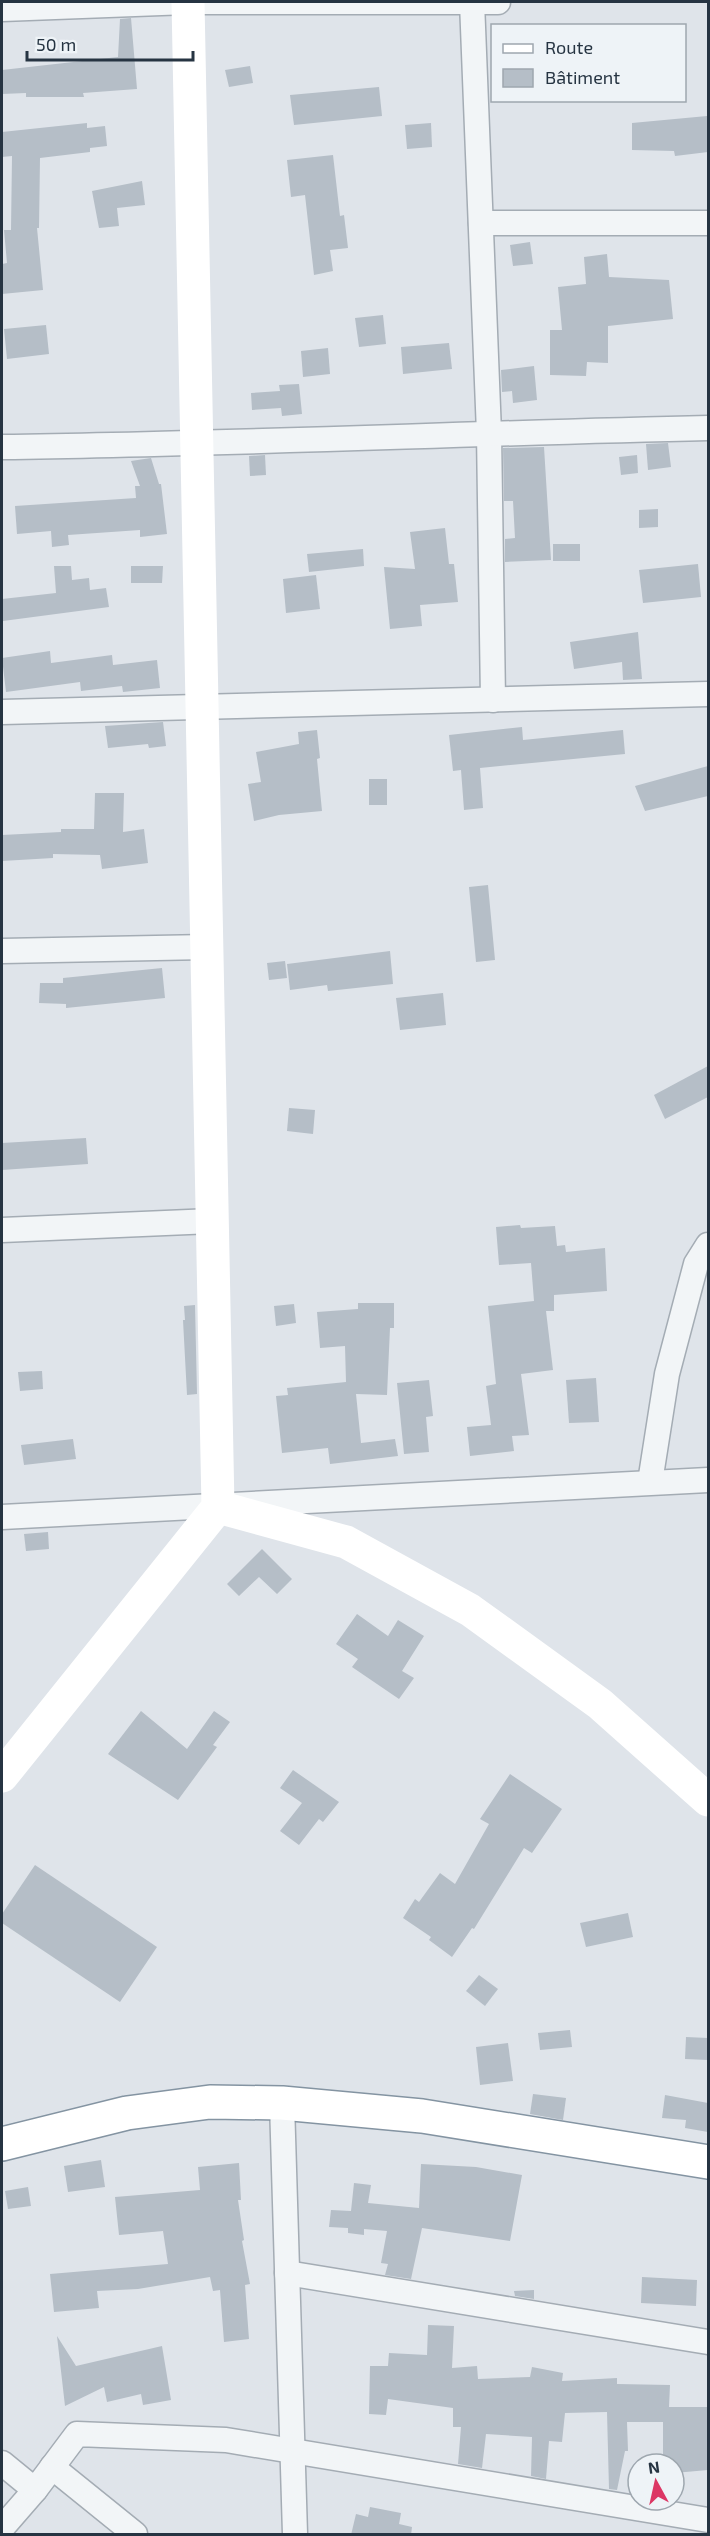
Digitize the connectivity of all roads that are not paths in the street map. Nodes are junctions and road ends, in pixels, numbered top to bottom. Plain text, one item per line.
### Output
1 (188, 2) edge
2 (472, 2) edge
3 (498, 2) edge
4 (2, 9) edge
5 (481, 223) junction
6 (708, 223) edge
7 (708, 428) edge
8 (489, 433) junction
9 (196, 445) junction
10 (2, 447) edge
11 (708, 694) edge
12 (493, 700) junction
13 (202, 707) junction
14 (2, 712) edge
15 (207, 947) junction
16 (2, 951) edge
17 (212, 1221) junction
18 (2, 1230) edge
19 (708, 1245) edge
20 (708, 1480) edge
21 (650, 1482) junction
22 (218, 1507) junction
23 (2, 1517) edge
24 (2, 1776) edge
25 (708, 1800) edge
26 (282, 2103) junction
27 (2, 2144) edge
28 (708, 2162) edge
29 (287, 2272) junction
30 (708, 2342) edge
31 (293, 2451) junction
32 (2, 2463) edge
33 (52, 2467) junction
34 (34, 2490) junction
35 (708, 2520) edge
36 (2, 2529) edge
37 (135, 2535) edge
38 (295, 2535) edge

1 - 2 street
1 - 4 street
1 - 9 main road
2 - 3 street
2 - 5 street
5 - 6 street
5 - 8 street
7 - 8 street
8 - 9 street
8 - 12 street
9 - 10 street
9 - 13 main road
11 - 12 street
12 - 13 street
13 - 14 street
13 - 15 main road
15 - 16 street
15 - 17 main road
17 - 18 street
17 - 22 main road
19 - 21 street
20 - 21 street
21 - 22 street
22 - 23 street
22 - 24 main road
22 - 25 main road
26 - 27 main road
26 - 28 main road
26 - 29 street
29 - 30 street
29 - 31 street
31 - 33 street
31 - 35 street
31 - 38 street
32 - 34 street
33 - 34 street
33 - 37 street
34 - 36 street

